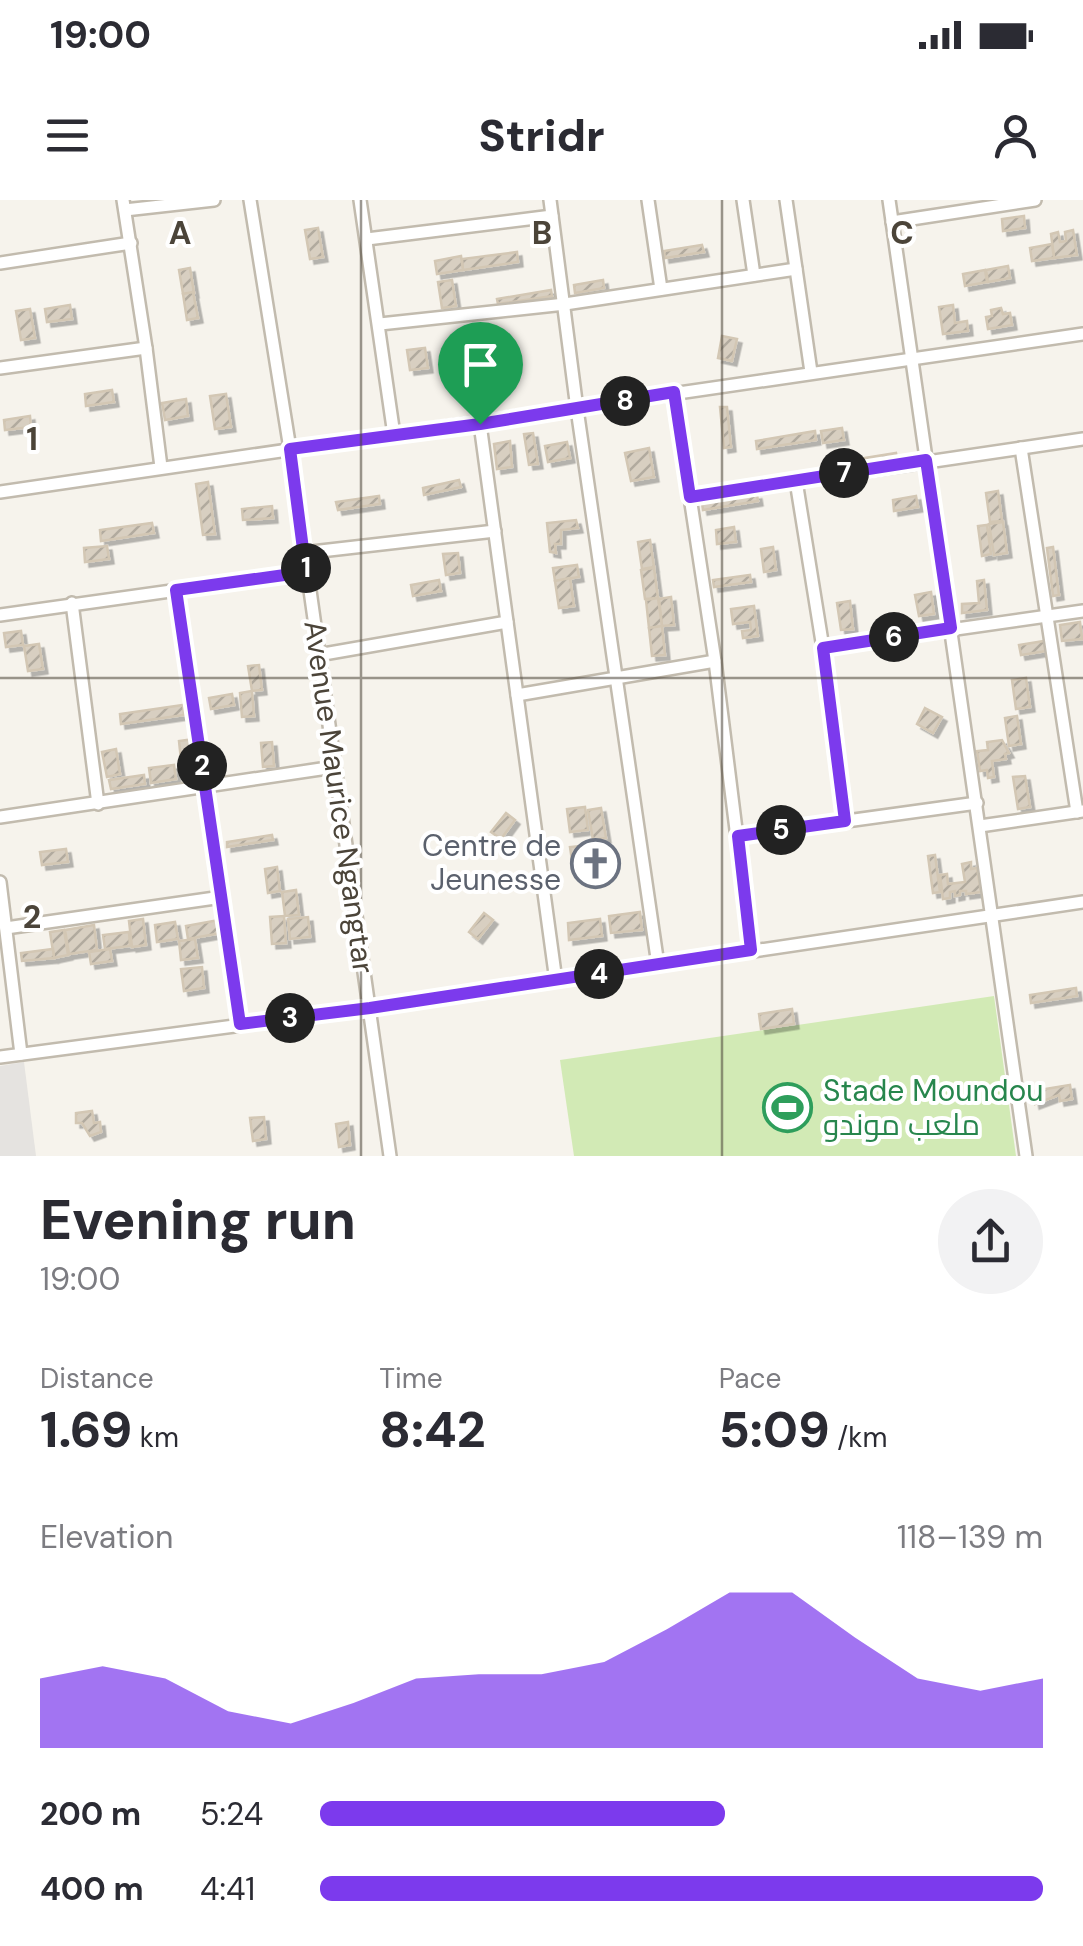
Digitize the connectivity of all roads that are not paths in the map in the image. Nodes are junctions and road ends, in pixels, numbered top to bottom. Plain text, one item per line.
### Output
1 (214, 200) edge
2 (250, 200) edge
3 (360, 200) edge
4 (550, 200) edge
5 (648, 200) edge
6 (743, 200) edge
7 (786, 200) edge
8 (889, 200) edge
9 (1034, 200) edge
10 (124, 205) edge
11 (552, 216) junction
12 (892, 222) junction
13 (367, 239) junction
14 (131, 243) junction
15 (0, 264) edge
16 (796, 269) junction
17 (754, 275) junction
18 (661, 290) junction
19 (565, 304) junction
20 (380, 324) junction
21 (1083, 334) edge
22 (146, 348) junction
23 (912, 358) junction
24 (0, 368) edge
25 (811, 372) junction
26 (674, 392) junction
27 (577, 409) junction
28 (480, 424) junction
29 (394, 435) junction
30 (1083, 439) edge
31 (1020, 448) junction
32 (290, 449) junction
33 (926, 460) junction
34 (160, 467) junction
35 (796, 482) junction
36 (0, 492) edge
37 (690, 497) junction
38 (495, 531) junction
39 (303, 553) junction
40 (306, 572) junction
41 (176, 590) junction
42 (72, 603) junction
43 (1083, 611) edge
44 (0, 615) edge
45 (1046, 616) junction
46 (508, 622) junction
47 (951, 628) junction
48 (823, 648) junction
49 (318, 654) junction
50 (715, 661) junction
51 (617, 676) junction
52 (517, 695) junction
53 (334, 767) junction
54 (206, 788) junction
55 (977, 803) junction
56 (98, 804) junction
57 (1080, 812) edge
58 (0, 817) edge
59 (845, 821) junction
60 (980, 826) junction
61 (738, 836) junction
62 (0, 882) edge
63 (222, 896) junction
64 (1083, 902) edge
65 (993, 914) junction
66 (6, 928) junction
67 (751, 950) junction
68 (658, 964) junction
69 (556, 980) junction
70 (370, 1008) junction
71 (240, 1024) junction
72 (21, 1054) junction
73 (0, 1058) edge
74 (390, 1156) edge
75 (1026, 1156) edge

1 - 10 street
2 - 32 street, Avenue Maurice Ngangtar
3 - 13 street
4 - 11 street
5 - 18 street
6 - 17 street
7 - 16 street
8 - 12 street
9 - 12 street
10 - 14 street
11 - 13 street
11 - 19 street
12 - 23 street
13 - 20 street
14 - 15 street
14 - 22 street
16 - 17 street
16 - 25 street
17 - 18 street
18 - 19 street
19 - 20 street
19 - 27 street
20 - 29 street
21 - 23 street
22 - 24 street
22 - 34 street
23 - 25 street
23 - 33 street
25 - 26 street
26 - 27 street
26 - 37 street
27 - 28 street
27 - 51 street
28 - 29 street
28 - 38 street
29 - 32 street
30 - 31 street
31 - 33 street
31 - 45 street
32 - 34 street
32 - 39 street, Avenue Maurice Ngangtar
33 - 35 street
33 - 47 street
34 - 36 street
35 - 37 street
35 - 48 street
37 - 50 street
38 - 39 street
38 - 46 street
39 - 40 street, Avenue Maurice Ngangtar
40 - 41 street
40 - 49 street, Avenue Maurice Ngangtar
41 - 42 street
41 - 54 street
42 - 44 street
42 - 56 street
43 - 45 street
45 - 47 street
45 - 57 street
46 - 49 street
46 - 52 street
47 - 48 street
47 - 55 street
48 - 59 street
49 - 53 street, Avenue Maurice Ngangtar
50 - 51 street
50 - 61 street
51 - 52 street
51 - 68 street
52 - 69 street
53 - 54 street
53 - 70 street, Avenue Maurice Ngangtar
54 - 56 street
54 - 63 street
55 - 59 street
55 - 60 street
56 - 58 street
57 - 60 street
59 - 61 street
60 - 65 street
61 - 67 street
62 - 66 street
63 - 66 street
63 - 71 street
64 - 65 street
65 - 67 street
65 - 75 street
66 - 72 street
67 - 68 street
68 - 69 street
69 - 70 street
70 - 71 street
70 - 74 street, Avenue Maurice Ngangtar
71 - 72 street
72 - 73 street

